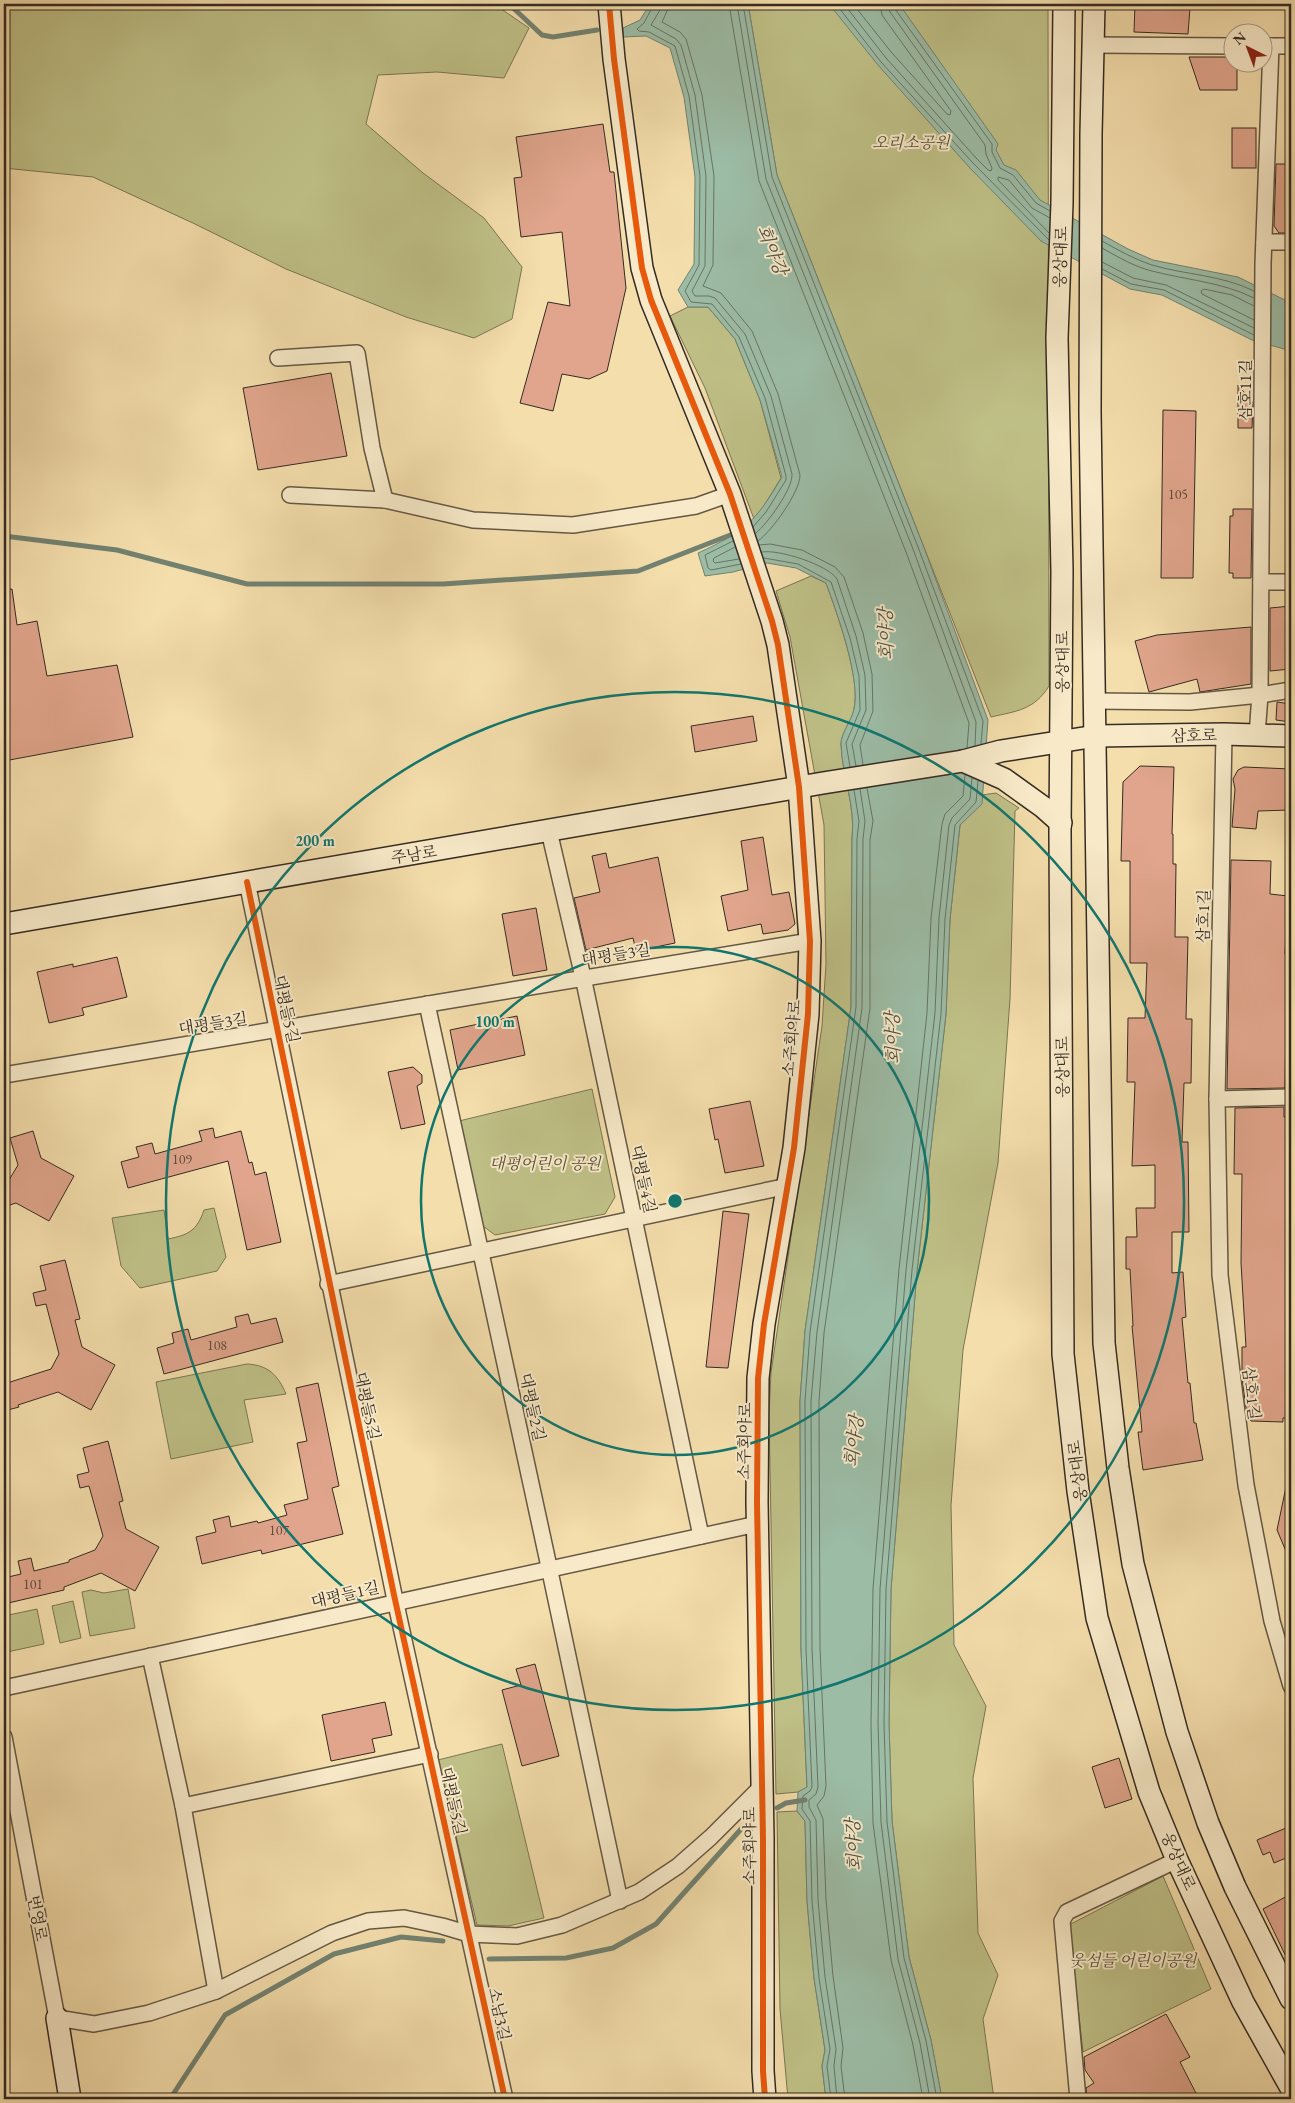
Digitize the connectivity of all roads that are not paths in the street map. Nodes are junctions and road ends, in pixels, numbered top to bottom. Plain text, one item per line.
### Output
1 (609, 4) edge
2 (1064, 4) edge
3 (1094, 4) edge
4 (1093, 45) junction
5 (1222, 46) edge
6 (1272, 46) edge
7 (1291, 46) edge
8 (1267, 72) edge
9 (1264, 242) junction
10 (1291, 242) edge
11 (278, 358) dead end
12 (290, 494) dead end
13 (731, 497) junction
14 (385, 500) junction
15 (1261, 582) junction
16 (1291, 582) edge
17 (1291, 690) edge
18 (1260, 695) junction
19 (1094, 700) junction
20 (1224, 734) junction
21 (1257, 735) junction
22 (1096, 736) junction
23 (1291, 736) edge
24 (1062, 741) junction
25 (963, 761) junction
26 (799, 787) junction
27 (1061, 823) junction
28 (549, 831) junction
29 (247, 882) junction
30 (4, 924) edge
31 (810, 941) junction
32 (583, 977) junction
33 (427, 1004) junction
34 (278, 1031) junction
35 (4, 1074) edge
36 (1291, 1097) edge
37 (1216, 1099) junction
38 (788, 1186) junction
39 (634, 1218) junction
40 (483, 1251) junction
41 (328, 1284) junction
42 (757, 1524) junction
43 (701, 1536) junction
44 (548, 1570) junction
45 (395, 1601) junction
46 (150, 1656) junction
47 (1291, 1686) edge
48 (4, 1688) edge
49 (4, 1737) edge
50 (430, 1754) junction
51 (762, 1786) junction
52 (183, 1806) junction
53 (1178, 1860) junction
54 (620, 1901) junction
55 (469, 1934) junction
56 (216, 1991) junction
57 (1291, 2000) edge
58 (57, 2018) junction
59 (1291, 2088) edge
60 (70, 2099) edge
61 (505, 2099) edge
62 (765, 2099) edge
63 (1078, 2099) edge

1 - 13 main road, 소주회야로
2 - 24 main road, 웅상대로
3 - 4 main road, 웅상대로
4 - 5 street
4 - 19 main road, 웅상대로
6 - 7 street
8 - 9 street, 삼호11길
9 - 10 street
9 - 15 street, 삼호11길
11 - 14 street
12 - 14 street
13 - 14 street
13 - 26 main road, 소주회야로
15 - 16 street
15 - 18 street, 삼호11길
17 - 18 street
18 - 19 street
18 - 21 street, 삼호11길
19 - 22 main road, 웅상대로
20 - 21 main road, 삼호로
20 - 22 main road, 삼호로
20 - 37 street, 삼호1길
21 - 23 main road, 삼호로
22 - 24 main road, 삼호로
22 - 57 main road, 웅상대로
24 - 25 main road, 삼호로
24 - 27 main road, 웅상대로
25 - 26 main road, 주남로
25 - 27 main road
26 - 28 main road, 주남로
26 - 31 main road, 소주회야로
27 - 53 main road, 웅상대로
28 - 29 main road, 주남로
28 - 32 street, 대평들4길
29 - 30 main road, 주남로
29 - 34 street, 대평들5길
31 - 32 street, 대평들3길
31 - 38 main road, 소주회야로
32 - 33 street, 대평들3길
32 - 39 street, 대평들4길
33 - 34 street, 대평들3길
33 - 40 street
34 - 35 street, 대평들3길
34 - 41 street, 대평들5길
36 - 37 street
37 - 47 street, 삼호1길
38 - 39 street
38 - 42 main road, 소주회야로
39 - 40 street
39 - 43 street, 대평들4길
40 - 41 street
40 - 44 street, 대평들2길
41 - 45 street, 대평들5길
42 - 43 street, 대평들1길
42 - 51 main road, 소주회야로
43 - 44 street, 대평들1길
44 - 45 street, 대평들1길
44 - 54 street
45 - 46 street, 대평들1길
45 - 50 street, 대평들5길
46 - 48 street, 대평들1길
46 - 52 street
49 - 58 street, 번영로
50 - 52 street
50 - 55 street, 대평들5길
51 - 54 street
51 - 62 main road, 소주회야로
52 - 56 street
53 - 59 main road, 웅상대로
53 - 63 street
54 - 55 street
55 - 56 street
55 - 61 street, 소남3길
56 - 58 street
58 - 60 main road, 번영로

